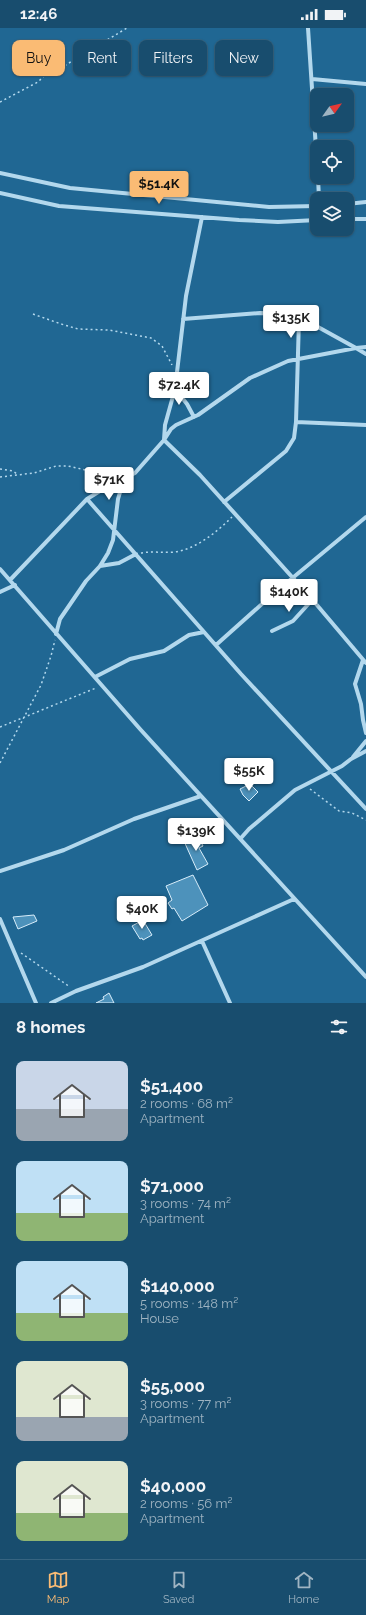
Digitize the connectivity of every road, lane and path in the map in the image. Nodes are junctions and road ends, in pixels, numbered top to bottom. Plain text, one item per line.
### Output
1 (127, 28) edge
2 (308, 28) edge
3 (312, 79) junction
4 (366, 84) edge
5 (0, 102) edge
6 (316, 140) edge
7 (0, 173) edge
8 (0, 193) edge
9 (366, 202) edge
10 (354, 203) edge
11 (310, 206) edge
12 (202, 218) junction
13 (354, 219) edge
14 (366, 219) edge
15 (310, 220) edge
16 (33, 314) dead end
17 (183, 319) junction
18 (299, 319) junction
19 (366, 347) edge
20 (356, 348) junction
21 (366, 354) edge
22 (298, 360) junction
23 (177, 372) junction
24 (175, 389) junction
25 (194, 417) junction
26 (296, 422) junction
27 (366, 425) edge
28 (164, 440) junction
29 (0, 469) edge
30 (18, 474) junction
31 (0, 477) edge
32 (124, 479) junction
33 (117, 482) junction
34 (87, 499) junction
35 (224, 502) junction
36 (235, 515) junction
37 (366, 517) edge
38 (113, 528) junction
39 (136, 554) junction
40 (100, 566) junction
41 (0, 569) edge
42 (292, 578) junction
43 (10, 580) junction
44 (15, 585) junction
45 (0, 592) edge
46 (313, 599) junction
47 (272, 631) dead end
48 (204, 632) junction
49 (56, 634) junction
50 (216, 645) junction
51 (365, 661) edge
52 (95, 677) junction
53 (103, 685) junction
54 (23, 718) junction
55 (0, 727) edge
56 (366, 733) edge
57 (366, 741) edge
58 (366, 751) edge
59 (351, 759) junction
60 (0, 763) edge
61 (330, 771) junction
62 (304, 784) junction
63 (201, 796) junction
64 (366, 809) edge
65 (366, 820) edge
66 (241, 838) junction
67 (0, 870) edge
68 (294, 898) junction
69 (0, 919) edge
70 (202, 941) junction
71 (11, 943) junction
72 (366, 977) edge
73 (76, 991) junction
74 (36, 1003) edge
75 (51, 1003) edge
76 (230, 1003) edge

1 - 5 path
2 - 3 street
3 - 4 street
3 - 6 street
7 - 11 street
8 - 12 street
9 - 10 street
12 - 15 street
12 - 17 street
13 - 14 street
16 - 23 path
17 - 18 street
17 - 23 street
18 - 20 street
18 - 22 street
19 - 20 street
20 - 21 street
20 - 22 street
22 - 25 street
22 - 26 street
23 - 24 street
24 - 25 street
24 - 28 street
25 - 28 street
26 - 27 street
26 - 35 street
28 - 32 street
28 - 35 street
29 - 30 path
30 - 31 path
30 - 33 path
32 - 33 street
32 - 38 street
33 - 34 street
34 - 38 street
34 - 43 street
35 - 36 street
36 - 39 path
36 - 42 street
37 - 42 street
38 - 39 street
38 - 40 street
39 - 40 street
39 - 48 street
40 - 49 street
41 - 43 street
42 - 46 street
42 - 50 street
43 - 44 street
44 - 45 street
44 - 49 street
46 - 47 street
46 - 51 street
48 - 50 street
48 - 52 street
49 - 52 street
49 - 54 path
50 - 61 street
51 - 56 street
52 - 53 street
53 - 54 path
53 - 63 street
54 - 55 path
54 - 60 path
57 - 59 street
58 - 59 street
59 - 61 street
61 - 62 street
61 - 64 street
62 - 65 path
62 - 66 street
63 - 66 street
63 - 67 street
66 - 68 street
68 - 70 street
68 - 72 street
69 - 71 street
70 - 73 street
70 - 76 street
71 - 73 path
71 - 74 street
73 - 75 street

